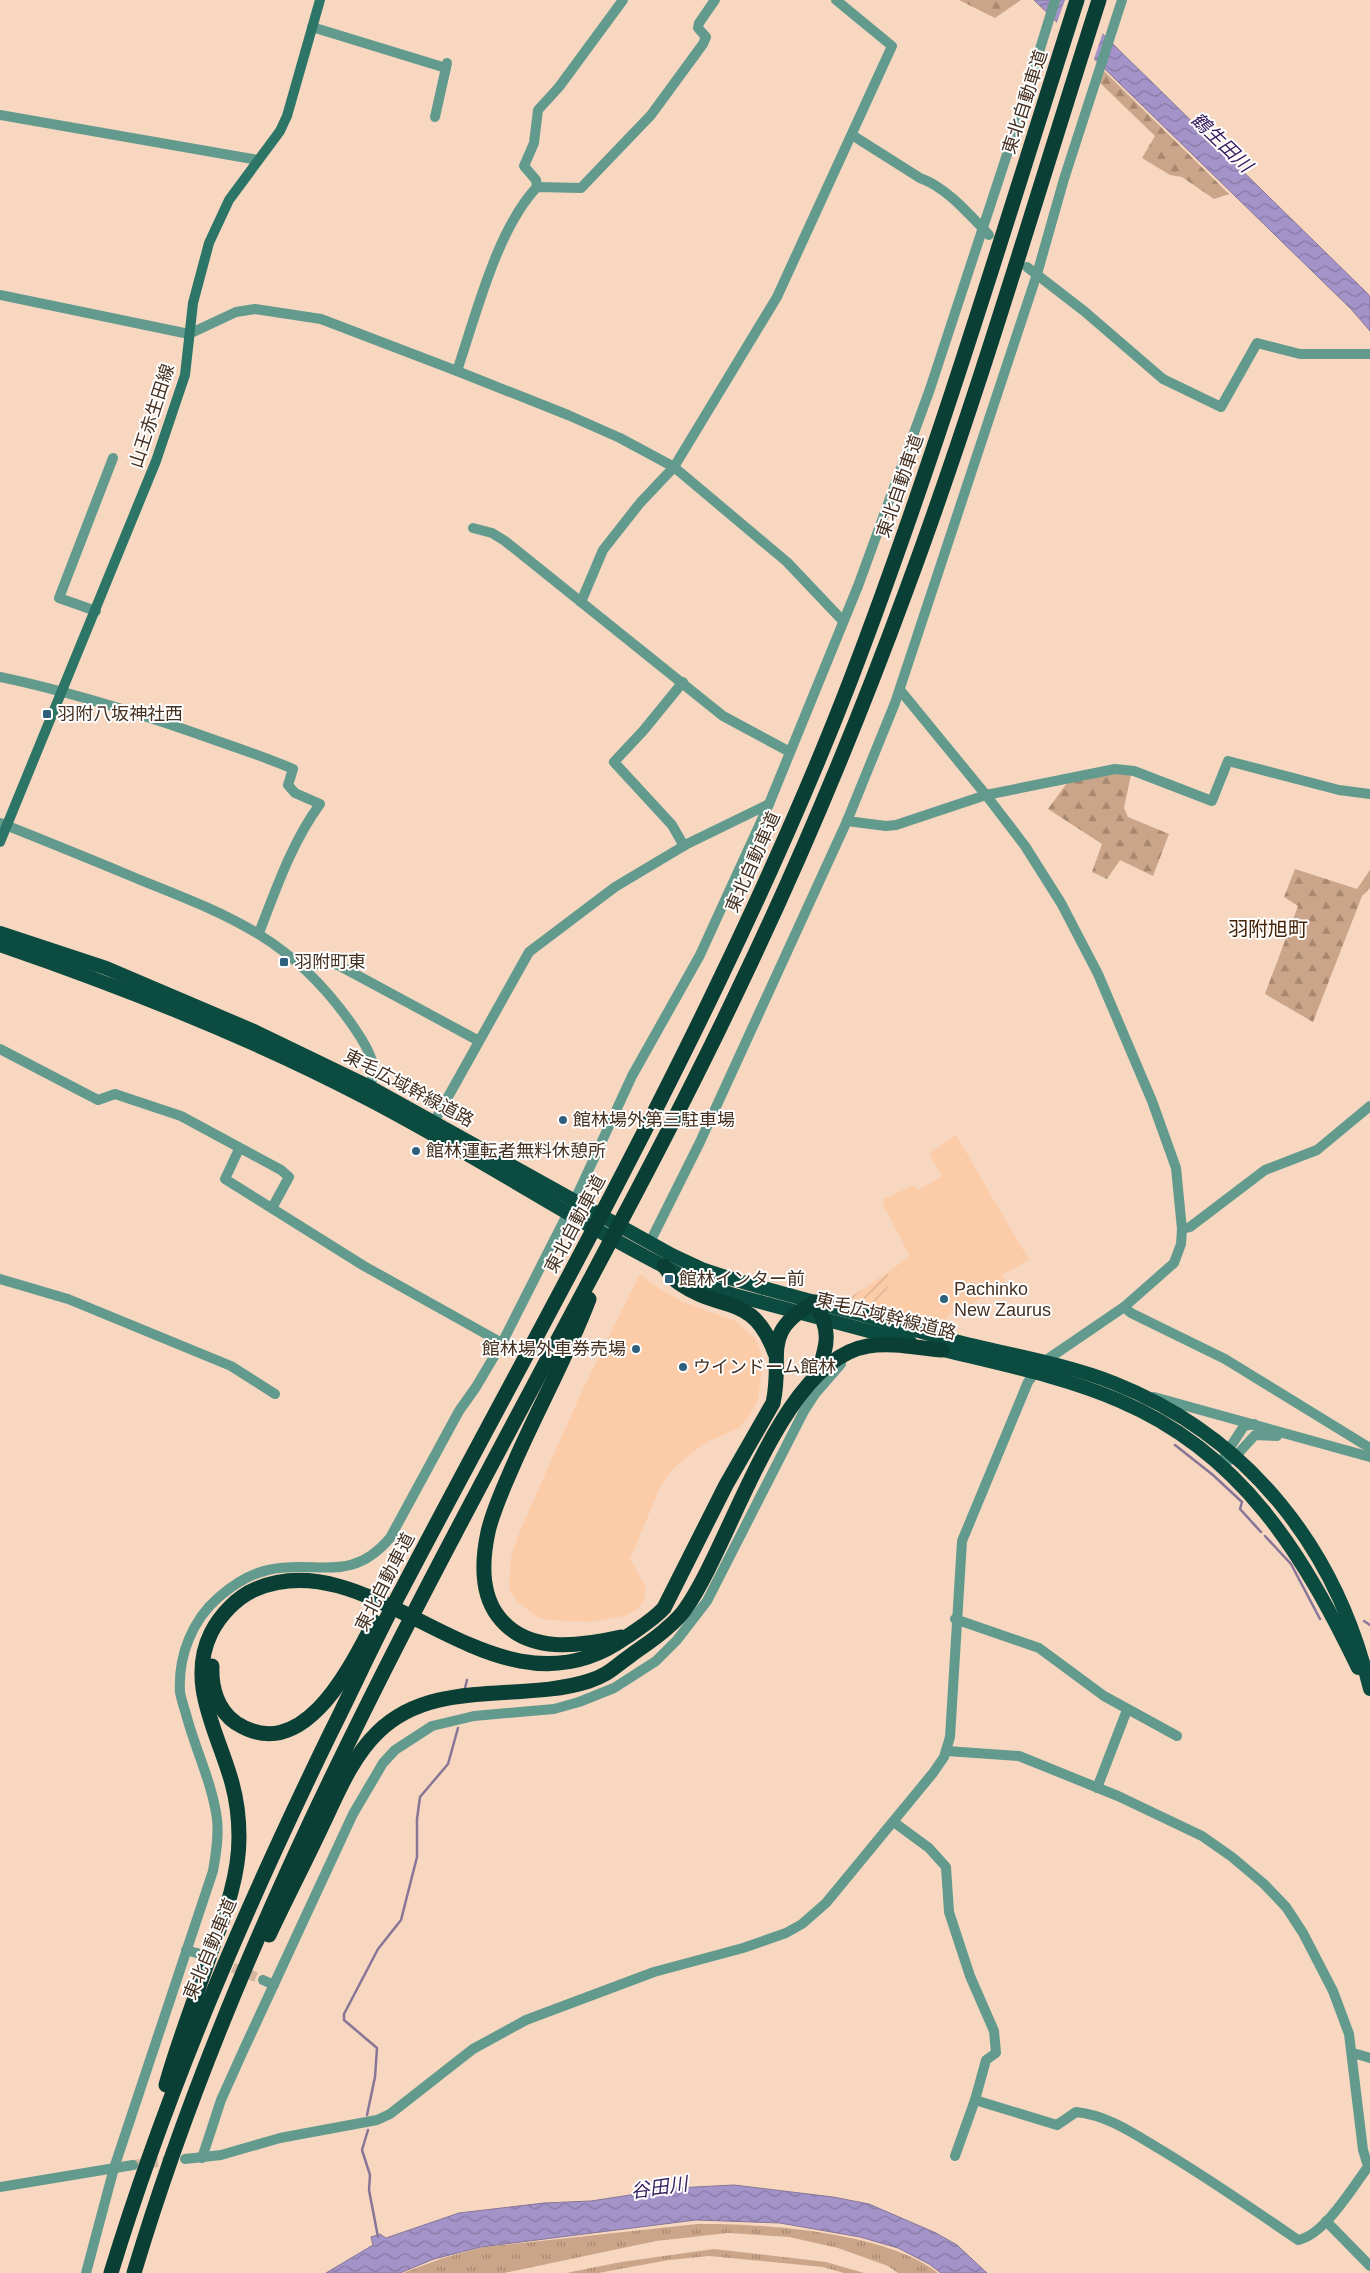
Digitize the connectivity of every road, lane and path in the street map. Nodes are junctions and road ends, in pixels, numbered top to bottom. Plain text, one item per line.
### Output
1 (320, 0) edge
2 (623, 0) edge
3 (715, 0) edge
4 (836, 0) edge
5 (1055, 0) edge
6 (1077, 0) edge
7 (1099, 0) edge
8 (1122, 0) edge
9 (312, 27) junction
10 (0, 115) edge
11 (435, 117) dead end
12 (852, 135) junction
13 (258, 160) junction
14 (537, 187) junction
15 (985, 231) junction
16 (1027, 267) dead end
17 (1037, 274) junction
18 (0, 295) edge
19 (189, 334) junction
20 (1370, 354) edge
21 (457, 371) junction
22 (113, 458) dead end
23 (674, 466) junction
24 (473, 528) dead end
25 (581, 602) junction
26 (96, 611) junction
27 (843, 622) junction
28 (0, 677) edge
29 (682, 682) junction
30 (900, 690) junction
31 (64, 691) junction
32 (790, 752) junction
33 (1370, 794) edge
34 (986, 795) junction
35 (769, 804) junction
36 (847, 821) junction
37 (4, 824) edge
38 (0, 842) edge
39 (684, 846) junction
40 (0, 933) edge
41 (259, 933) junction
42 (0, 945) edge
43 (307, 969) junction
44 (480, 1041) junction
45 (0, 1048) edge
46 (367, 1092) junction
47 (1370, 1106) edge
48 (434, 1122) junction
49 (238, 1149) junction
50 (571, 1206) junction
51 (272, 1208) junction
52 (1182, 1229) junction
53 (650, 1242) junction
54 (609, 1246) junction
55 (664, 1266) junction
56 (0, 1279) edge
57 (815, 1302) junction
58 (1124, 1307) junction
59 (797, 1312) junction
60 (824, 1320) junction
61 (502, 1343) junction
62 (942, 1350) junction
63 (775, 1353) junction
64 (846, 1360) dead end
65 (1038, 1368) junction
66 (818, 1373) junction
67 (1133, 1391) junction
68 (275, 1394) dead end
69 (1254, 1424) junction
70 (1318, 1443) junction
71 (1370, 1448) edge
72 (1231, 1454) junction
73 (1370, 1458) edge
74 (1220, 1465) junction
75 (956, 1619) junction
76 (373, 1634) junction
77 (628, 1636) junction
78 (627, 1658) junction
79 (1370, 1689) edge
80 (1127, 1710) junction
81 (1177, 1736) dead end
82 (947, 1751) junction
83 (1097, 1788) junction
84 (895, 1822) junction
85 (186, 1950) junction
86 (200, 1954) dead end
87 (263, 1980) tunnel mouth
88 (274, 1985) junction
89 (229, 2006) junction
90 (1352, 2053) junction
91 (1370, 2058) edge
92 (975, 2100) junction
93 (954, 2156) dead end
94 (149, 2157) junction
95 (202, 2158) junction
96 (185, 2159) tunnel mouth
97 (133, 2165) tunnel mouth
98 (1369, 2165) edge
99 (114, 2168) junction
100 (0, 2187) edge
101 (1326, 2221) junction
102 (1370, 2266) edge
103 (86, 2273) edge
104 (111, 2273) edge
105 (134, 2273) edge

1 - 9 main road, 山王赤生田線
2 - 14 street
3 - 14 street
4 - 12 street
5 - 15 street
6 - 76 highway, 東北自動車道
7 - 54 highway
8 - 17 street
9 - 11 street
9 - 13 main road, 山王赤生田線
10 - 13 street
12 - 15 street
12 - 23 street
13 - 19 main road, 山王赤生田線
14 - 21 street
15 - 27 street
16 - 17 street
17 - 20 street
17 - 30 street
18 - 19 street
19 - 21 street
19 - 26 main road, 山王赤生田線
21 - 23 street
22 - 26 street
23 - 25 street
23 - 27 street
24 - 25 street
25 - 29 street
26 - 31 main road, 山王赤生田線
27 - 32 street
28 - 31 street
29 - 32 street
29 - 39 street
30 - 34 street
30 - 36 street
31 - 37 main road, 山王赤生田線
31 - 41 street
32 - 35 street
33 - 34 street
34 - 36 street
34 - 52 street
35 - 39 street
35 - 50 street
36 - 53 street
37 - 38 main road, 山王赤生田線
37 - 41 street
39 - 44 street
40 - 46 highway, 東毛広域幹線道路
41 - 43 street
42 - 46 highway, 東毛広域幹線道路
43 - 44 street
43 - 46 street
44 - 48 street
45 - 49 street
46 - 48 highway, 東毛広域幹線道路
46 - 50 highway, 東毛広域幹線道路
47 - 52 street
48 - 50 highway, 東毛広域幹線道路
49 - 51 street
49 - 51 street
50 - 53 highway, 東毛広域幹線道路
50 - 55 highway, 東毛広域幹線道路
50 - 61 street
51 - 61 street
52 - 58 street
53 - 57 highway, 東毛広域幹線道路
54 - 77 highway
54 - 89 highway
55 - 59 highway, 東毛広域幹線道路
55 - 63 highway
56 - 68 street
57 - 59 highway
57 - 60 highway
57 - 65 highway, 東毛広域幹線道路
58 - 65 street
58 - 71 street
59 - 60 highway, 東毛広域幹線道路
59 - 63 highway
60 - 62 highway, 東毛広域幹線道路
60 - 66 highway
61 - 85 street
62 - 65 highway, 東毛広域幹線道路
62 - 66 highway
63 - 77 highway
64 - 88 street
65 - 67 highway, 東毛広域幹線道路
65 - 74 highway, 東毛広域幹線道路
65 - 75 street
66 - 78 highway
67 - 69 street
67 - 72 highway, 東毛広域幹線道路
69 - 70 street
69 - 72 street
70 - 72 street
70 - 73 street
72 - 74 street
72 - 79 highway, 東毛広域幹線道路
74 - 79 highway, 東毛広域幹線道路
75 - 80 street
75 - 82 street
76 - 78 highway
76 - 94 highway, 東北自動車道
77 - 94 highway
78 - 89 highway
80 - 81 street
80 - 83 street
82 - 83 street
82 - 84 street
83 - 90 street
84 - 92 street
84 - 95 street
85 - 86 street
85 - 99 street
87 - 88 street
88 - 95 street
89 - 105 highway
90 - 91 street
90 - 98 street
92 - 93 street
92 - 101 street
94 - 104 highway, 東北自動車道
95 - 96 street
97 - 99 street
98 - 101 street
99 - 100 street
99 - 103 street
101 - 102 street

